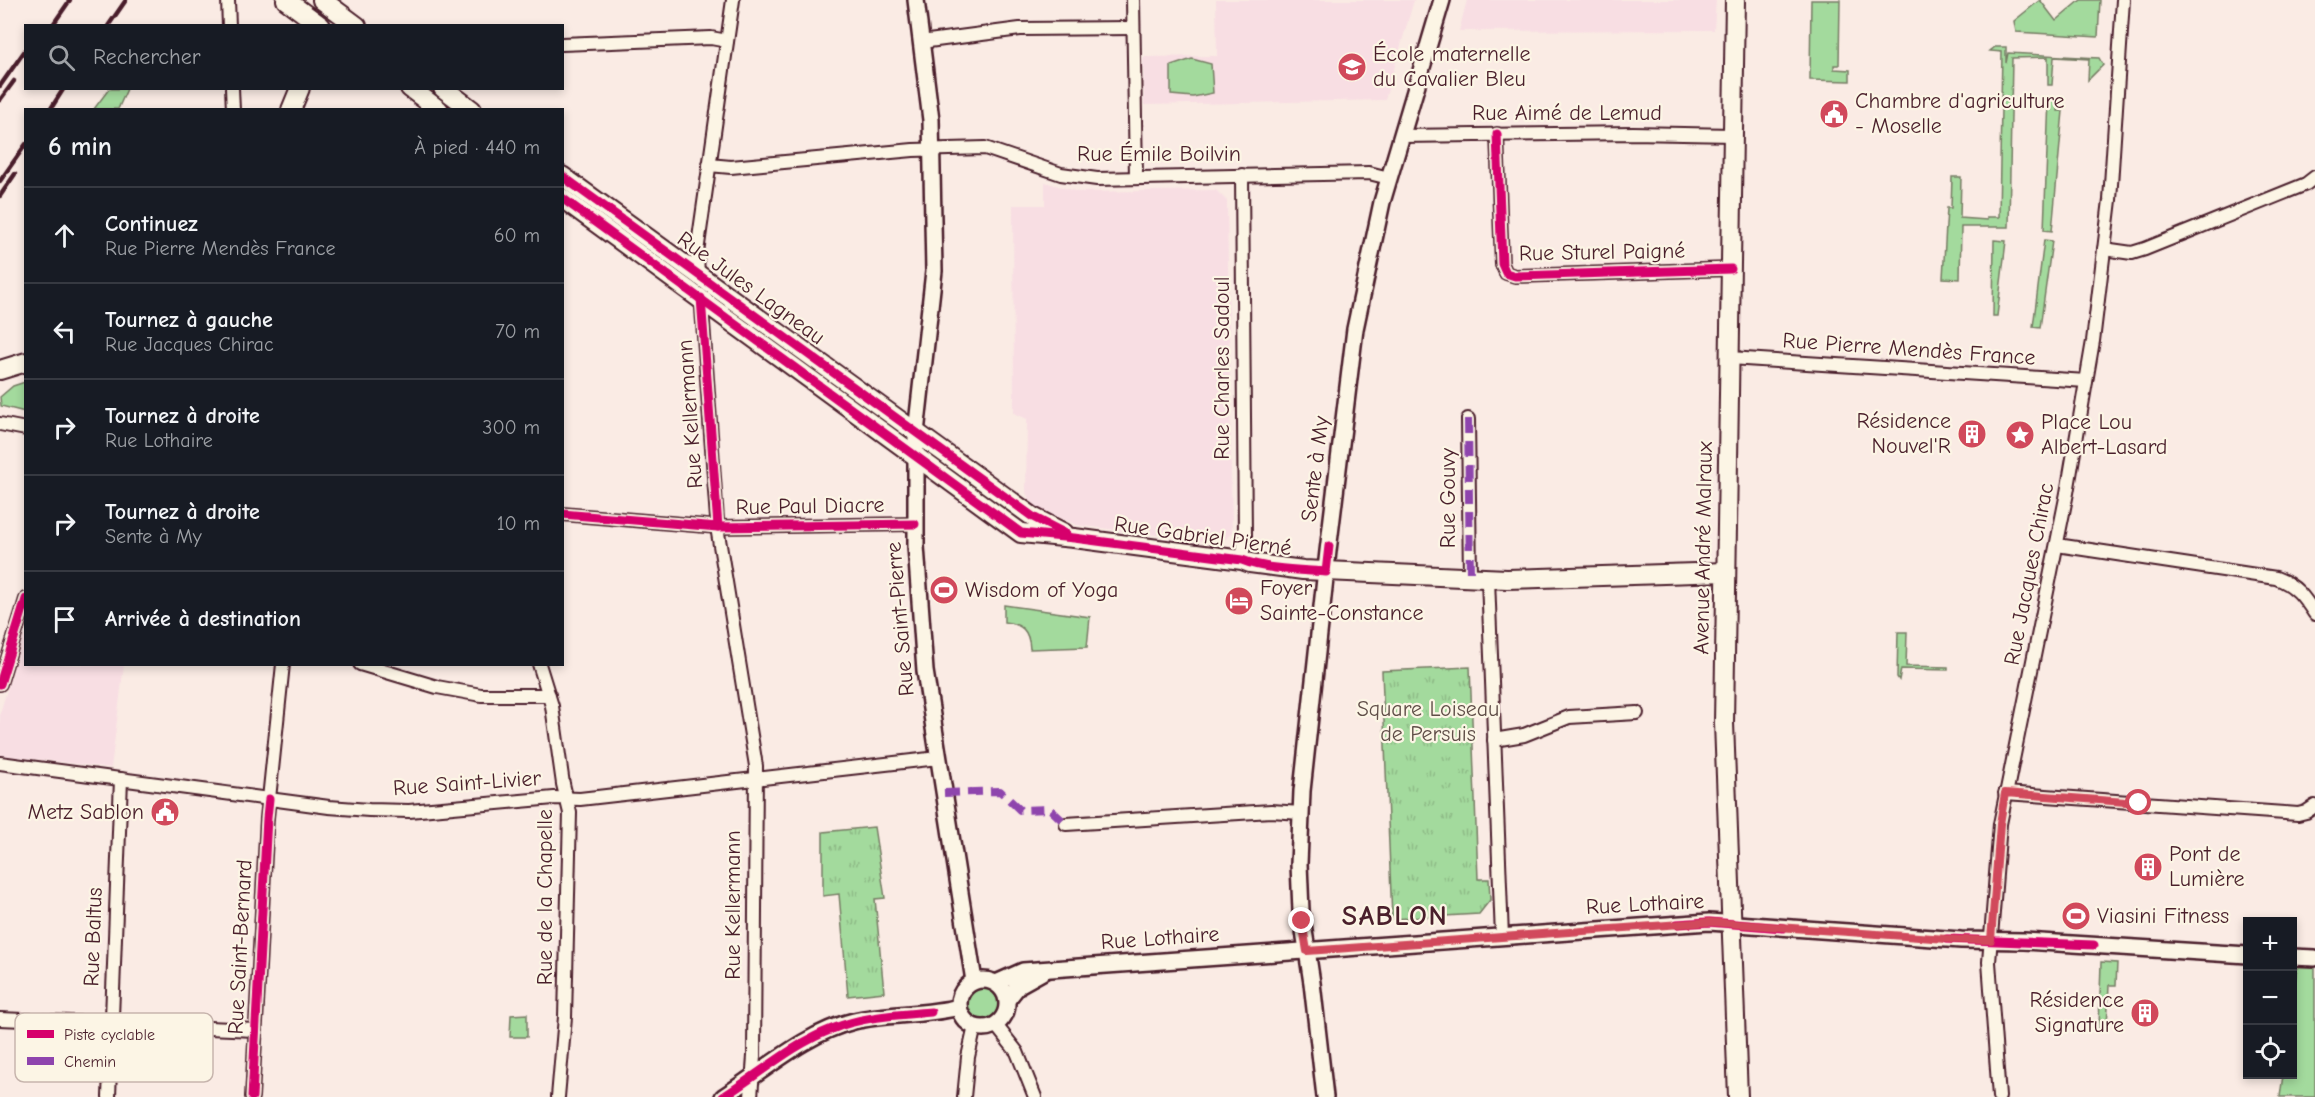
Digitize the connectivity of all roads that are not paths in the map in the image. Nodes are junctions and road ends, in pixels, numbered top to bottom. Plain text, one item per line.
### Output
1 (228, 0) edge
2 (286, 0) edge
3 (322, 0) edge
4 (733, 0) edge
5 (916, 0) edge
6 (1133, 0) edge
7 (1442, 0) edge
8 (1735, 0) edge
9 (2123, 0) edge
10 (338, 12) edge
11 (229, 24) edge
12 (318, 24) edge
13 (354, 24) edge
14 (1133, 28) junction
15 (727, 41) junction
16 (921, 42) junction
17 (564, 44) edge
18 (232, 90) edge
19 (299, 90) edge
20 (417, 90) edge
21 (446, 98) edge
22 (233, 108) edge
23 (292, 108) edge
24 (468, 108) edge
25 (1497, 134) junction
26 (1401, 135) junction
27 (1733, 135) junction
28 (931, 149) junction
29 (709, 165) junction
30 (1242, 175) junction
31 (564, 177) edge
32 (1136, 177) junction
33 (2315, 177) edge
34 (1389, 178) junction
35 (564, 199) edge
36 (2104, 249) junction
37 (1731, 269) junction
38 (697, 273) junction
39 (701, 298) junction
40 (1730, 358) junction
41 (24, 363) edge
42 (2, 371) edge
43 (2086, 381) junction
44 (1468, 418) dead end
45 (0, 424) edge
46 (24, 429) edge
47 (916, 433) junction
48 (915, 457) junction
49 (564, 514) edge
50 (915, 524) junction
51 (718, 527) junction
52 (1074, 538) junction
53 (2057, 545) junction
54 (1242, 560) junction
55 (1326, 572) junction
56 (1726, 572) junction
57 (1470, 578) junction
58 (1488, 579) junction
59 (24, 606) edge
60 (2315, 614) edge
61 (283, 666) edge
62 (367, 666) edge
63 (540, 666) edge
64 (0, 684) edge
65 (549, 695) junction
66 (1637, 713) dead end
67 (1494, 740) junction
68 (938, 758) junction
69 (0, 763) edge
70 (120, 779) junction
71 (755, 780) junction
72 (2005, 793) junction
73 (269, 799) junction
74 (566, 799) junction
75 (2315, 806) edge
76 (1301, 813) junction
77 (1066, 824) dead end
78 (1731, 923) junction
79 (1502, 937) junction
80 (1991, 940) junction
81 (1307, 951) junction
82 (2243, 955) edge
83 (2297, 957) edge
84 (2315, 958) edge
85 (1046, 970) junction
86 (974, 981) junction
87 (996, 983) junction
88 (1006, 1000) junction
89 (959, 1007) junction
90 (111, 1013) edge
91 (0, 1019) edge
92 (15, 1020) edge
93 (995, 1024) junction
94 (975, 1026) junction
95 (213, 1029) edge
96 (255, 1030) junction
97 (752, 1078) junction
98 (109, 1082) edge
99 (109, 1097) edge
100 (252, 1097) edge
101 (558, 1097) edge
102 (723, 1097) edge
103 (751, 1097) edge
104 (964, 1097) edge
105 (1035, 1097) edge
106 (1325, 1097) edge
107 (1738, 1097) edge
108 (1999, 1097) edge

1 - 11 street
2 - 12 main road
3 - 10 main road
4 - 15 street, Rue Kellermann
5 - 16 street, Rue Saint-Pierre
6 - 14 street
7 - 26 street, Sente à My
8 - 27 main road, Avenue André Malraux
9 - 36 street, Rue Jacques Chirac
10 - 13 main road
14 - 16 street
14 - 32 street
15 - 17 street
15 - 29 street, Rue Kellermann
16 - 28 street, Rue Saint-Pierre
18 - 22 street
19 - 23 main road
20 - 21 main road
21 - 24 main road
25 - 26 street, Rue Aimé de Lemud
25 - 27 street, Rue Aimé de Lemud
25 - 37 street, Rue Sturel Paigné
26 - 34 street, Sente à My
27 - 37 main road, Avenue André Malraux
28 - 29 street, Rue Émile Boilvin
28 - 32 street, Rue Émile Boilvin
28 - 47 street, Rue Saint-Pierre
29 - 38 street, Rue Kellermann
30 - 32 street, Rue Émile Boilvin
30 - 34 street, Rue Émile Boilvin
30 - 54 street, Rue Charles Sadoul
31 - 38 main road, Rue Jules Lagneau
33 - 36 street
34 - 55 street, Sente à My
35 - 39 main road, Rue Jules Lagneau
36 - 43 street, Rue Jacques Chirac
37 - 40 main road, Avenue André Malraux
38 - 39 street, Rue Kellermann
38 - 47 main road, Rue Jules Lagneau
39 - 48 main road, Rue Jules Lagneau
39 - 51 street, Rue Kellermann
40 - 43 street, Rue Pierre Mendès France
40 - 56 main road, Avenue André Malraux
41 - 42 main road
43 - 53 street, Rue Jacques Chirac
44 - 57 street, Rue Gouvy
45 - 46 street
47 - 48 street, Rue Saint-Pierre
47 - 52 main road, Rue Gabriel Pierné
48 - 50 street, Rue Saint-Pierre
48 - 52 main road, Rue Gabriel Pierné
49 - 51 street, Rue Paul Diacre
50 - 51 street, Rue Paul Diacre
50 - 68 street, Rue Saint-Pierre
51 - 71 street, Rue Kellermann
52 - 54 main road, Rue Gabriel Pierné
53 - 60 street
53 - 72 street, Rue Jacques Chirac
54 - 55 main road, Rue Gabriel Pierné
55 - 57 main road, Rue Gabriel Pierné
55 - 76 street, Sente à My
56 - 58 main road, Rue Gabriel Pierné
56 - 78 main road, Avenue André Malraux
57 - 58 main road, Rue Gabriel Pierné
58 - 67 street
59 - 64 street
61 - 73 street, Rue Saint-Bernard
62 - 65 street
63 - 65 street, Rue de la Chapelle
65 - 74 street, Rue de la Chapelle
66 - 67 street
67 - 79 street
68 - 71 street, Rue Saint-Livier
68 - 86 street, Rue Saint-Pierre
69 - 70 street, Rue Saint-Livier
70 - 73 street, Rue Saint-Livier
70 - 90 street, Rue Baltus
71 - 74 street, Rue Saint-Livier
71 - 97 street, Rue Kellermann
72 - 75 street
72 - 80 street, Rue Jacques Chirac
73 - 74 street, Rue Saint-Livier
73 - 96 street, Rue Saint-Bernard
74 - 101 street, Rue de la Chapelle
76 - 77 street
76 - 81 street, Sente à My
78 - 79 street, Rue Lothaire
78 - 80 street, Rue Lothaire
78 - 107 main road, Avenue André Malraux
79 - 81 street, Rue Lothaire
80 - 82 street, Rue Lothaire
80 - 108 street, Rue Jacques Chirac
81 - 85 street, Rue Lothaire
81 - 106 street, Sente à My
83 - 84 street
85 - 87 street, Rue Lothaire
85 - 88 street, Rue Lothaire
86 - 87 street
86 - 89 street
87 - 88 street
88 - 93 street
89 - 94 street
89 - 97 street
91 - 92 street
93 - 94 street
93 - 105 street
94 - 104 street
95 - 96 street
96 - 100 street, Rue Saint-Bernard
97 - 102 street
97 - 103 street, Rue Kellermann
98 - 99 street, Rue Baltus

